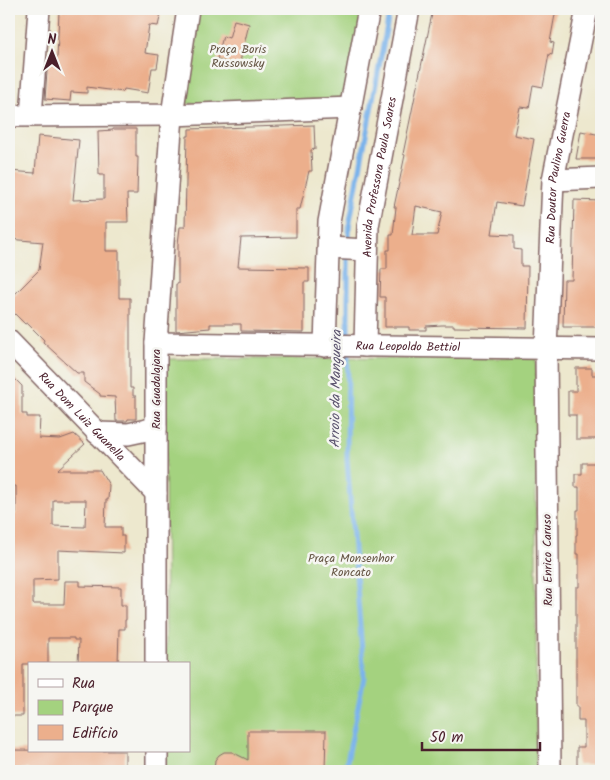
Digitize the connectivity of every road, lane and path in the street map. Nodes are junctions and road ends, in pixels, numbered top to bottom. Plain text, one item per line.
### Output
1 (40, 9) edge
2 (188, 9) edge
3 (370, 9) edge
4 (409, 9) edge
5 (587, 9) edge
6 (351, 108) junction
7 (172, 115) junction
8 (9, 116) edge
9 (31, 116) junction
10 (601, 178) edge
11 (553, 180) junction
12 (348, 249) junction
13 (9, 341) edge
14 (156, 343) junction
15 (345, 346) junction
16 (546, 349) junction
17 (601, 350) edge
18 (156, 428) junction
19 (97, 433) junction
20 (156, 493) junction
21 (156, 662) edge
22 (157, 752) edge
23 (157, 771) edge
24 (550, 771) edge

1 - 9 street
2 - 7 street, Rua Guadalajara
3 - 6 street, Avenida Professora Paula Soares
4 - 12 street, Avenida Professora Paula Soares
5 - 11 street, Rua Doutor Paulino Guerra
6 - 7 street
6 - 12 street, Avenida Professora Paula Soares
7 - 9 street
7 - 14 street, Rua Guadalajara
8 - 9 street
10 - 11 street
11 - 16 street, Rua Doutor Paulino Guerra
12 - 15 street, Avenida Professora Paula Soares
12 - 15 street, Avenida Professora Paula Soares
13 - 19 street, Rua Dom Luiz Guanella
14 - 15 street, Rua Leopoldo Bettiol
14 - 18 street, Rua Guadalajara
15 - 16 street, Rua Leopoldo Bettiol
16 - 17 street, Rua Leopoldo Bettiol
16 - 24 street, Rua Enrico Caruso
18 - 19 street
18 - 20 street, Rua Guadalajara
19 - 20 street, Rua Dom Luiz Guanella
20 - 21 street, Rua Guadalajara
22 - 23 street

